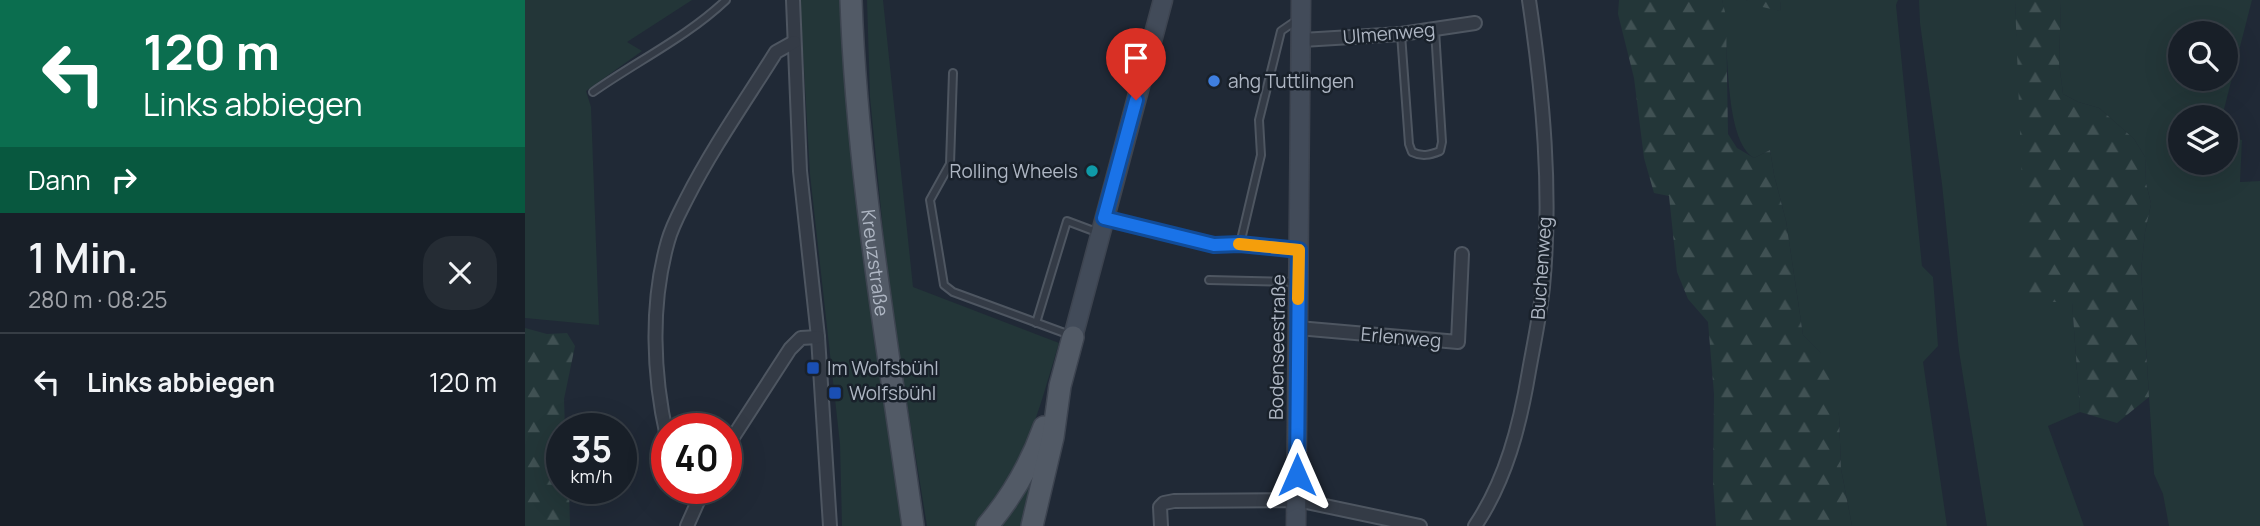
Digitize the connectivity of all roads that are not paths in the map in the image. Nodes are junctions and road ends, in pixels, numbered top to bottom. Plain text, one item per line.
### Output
1 (726, 0) edge
2 (793, 0) edge
3 (851, 0) edge
4 (1164, 0) edge
5 (1529, 0) edge
6 (1302, 9) edge
7 (1475, 23) dead end
8 (1434, 30) junction
9 (1401, 34) junction
10 (1302, 40) junction
11 (794, 42) junction
12 (953, 73) dead end
13 (593, 92) dead end
14 (1102, 225) junction
15 (1240, 244) junction
16 (1299, 250) junction
17 (1462, 254) dead end
18 (1209, 280) dead end
19 (1298, 282) junction
20 (1037, 324) junction
21 (1298, 328) junction
22 (818, 337) junction
23 (1073, 337) junction
24 (1060, 386) junction
25 (662, 413) edge
26 (742, 423) edge
27 (1297, 500) junction
28 (697, 504) edge
29 (687, 526) edge
30 (830, 526) edge
31 (913, 526) edge
32 (987, 526) edge
33 (1032, 526) edge
34 (1161, 526) edge
35 (1296, 526) edge
36 (1420, 526) edge
37 (1475, 526) edge

1 - 13 lane
2 - 11 street
3 - 31 main road, Kreuzstraße
4 - 14 street
5 - 37 street, Buchenweg
6 - 10 street, Bodenseestraße
6 - 15 lane
7 - 8 street, Ulmenweg
8 - 9 street, Ulmenweg
8 - 9 lane
9 - 10 street, Ulmenweg
10 - 16 street, Bodenseestraße
11 - 22 street
11 - 25 street
12 - 20 lane
14 - 15 lane
14 - 20 lane
14 - 23 street
15 - 16 lane
16 - 19 street, Bodenseestraße
17 - 21 street, Erlenweg
18 - 19 lane
19 - 21 street, Bodenseestraße
20 - 23 lane
21 - 27 street, Bodenseestraße
22 - 26 street
22 - 30 street
23 - 24 main road
24 - 32 main road
24 - 33 main road
27 - 34 street
27 - 35 street, Bodenseestraße
27 - 36 street
28 - 29 street

